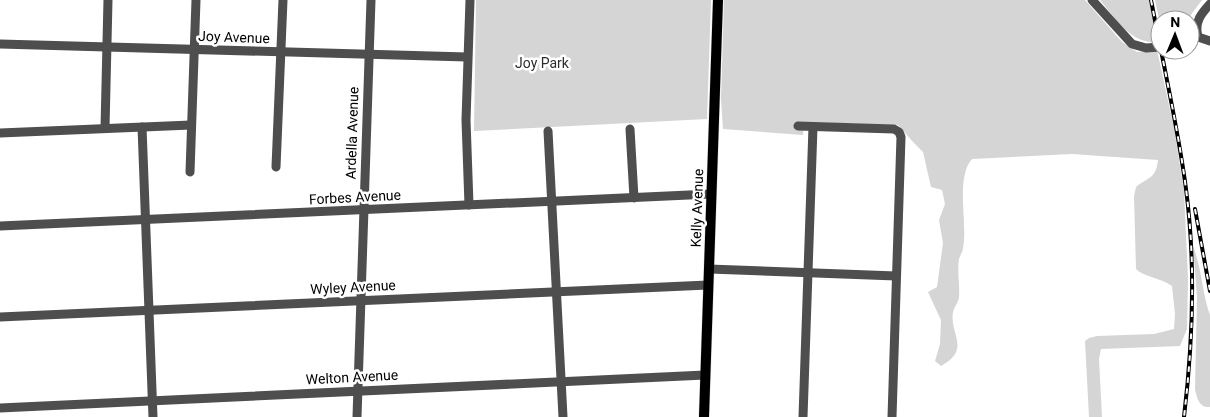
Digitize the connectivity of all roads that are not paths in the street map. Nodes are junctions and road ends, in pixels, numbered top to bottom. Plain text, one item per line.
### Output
1 (108, 0) edge
2 (196, 0) edge
3 (283, 0) edge
4 (371, 0) edge
5 (470, 0) edge
6 (718, 0) edge
7 (1092, 0) edge
8 (1210, 4) edge
9 (1200, 15) edge
10 (0, 44) edge
11 (107, 47) junction
12 (1150, 48) edge
13 (194, 49) junction
14 (281, 52) junction
15 (369, 54) junction
16 (467, 57) junction
17 (191, 125) junction
18 (798, 126) dead end
19 (142, 127) junction
20 (813, 127) junction
21 (105, 128) junction
22 (630, 128) dead end
23 (548, 130) dead end
24 (0, 133) edge
25 (276, 167) dead end
26 (190, 172) dead end
27 (711, 194) junction
28 (634, 198) junction
29 (552, 202) junction
30 (469, 205) junction
31 (364, 210) junction
32 (145, 220) junction
33 (0, 226) edge
34 (709, 270) junction
35 (809, 272) junction
36 (896, 276) junction
37 (708, 285) junction
38 (556, 292) junction
39 (361, 301) junction
40 (149, 310) junction
41 (0, 317) edge
42 (705, 375) junction
43 (561, 382) junction
44 (358, 391) junction
45 (152, 400) junction
46 (0, 408) edge
47 (153, 417) edge
48 (357, 417) edge
49 (563, 417) edge
50 (704, 417) edge
51 (803, 417) edge
52 (892, 417) edge

1 - 11 street
2 - 13 street
3 - 14 street
4 - 15 street, Ardella Avenue
5 - 16 street
6 - 27 main road, Kelly Avenue
7 - 12 street
8 - 9 street
10 - 11 street, Joy Avenue
11 - 13 street, Joy Avenue
11 - 21 street
13 - 14 street, Joy Avenue
13 - 17 street
14 - 15 street, Joy Avenue
14 - 25 street
15 - 16 street, Joy Avenue
15 - 31 street, Ardella Avenue
16 - 30 street
17 - 19 street
17 - 26 street
18 - 20 street
19 - 21 street
19 - 32 street
20 - 35 street
20 - 36 street
21 - 24 street
22 - 28 street
23 - 29 street
27 - 28 street, Forbes Avenue
27 - 34 main road, Kelly Avenue
28 - 29 street, Forbes Avenue
29 - 30 street, Forbes Avenue
29 - 38 street
30 - 31 street, Forbes Avenue
31 - 32 street, Forbes Avenue
31 - 39 street, Ardella Avenue
32 - 33 street, Forbes Avenue
32 - 40 street
34 - 35 street
34 - 37 main road, Kelly Avenue
35 - 36 street
35 - 51 street
36 - 52 street
37 - 38 street, Wyley Avenue
37 - 42 main road, Kelly Avenue
38 - 39 street, Wyley Avenue
38 - 43 street
39 - 40 street, Wyley Avenue
39 - 44 street, Ardella Avenue
40 - 41 street, Wyley Avenue
40 - 45 street
42 - 43 street, Welton Avenue
42 - 50 main road, Kelly Avenue
43 - 44 street, Welton Avenue
43 - 49 street
44 - 45 street, Welton Avenue
44 - 48 street, Ardella Avenue
45 - 46 street, Welton Avenue
45 - 47 street

